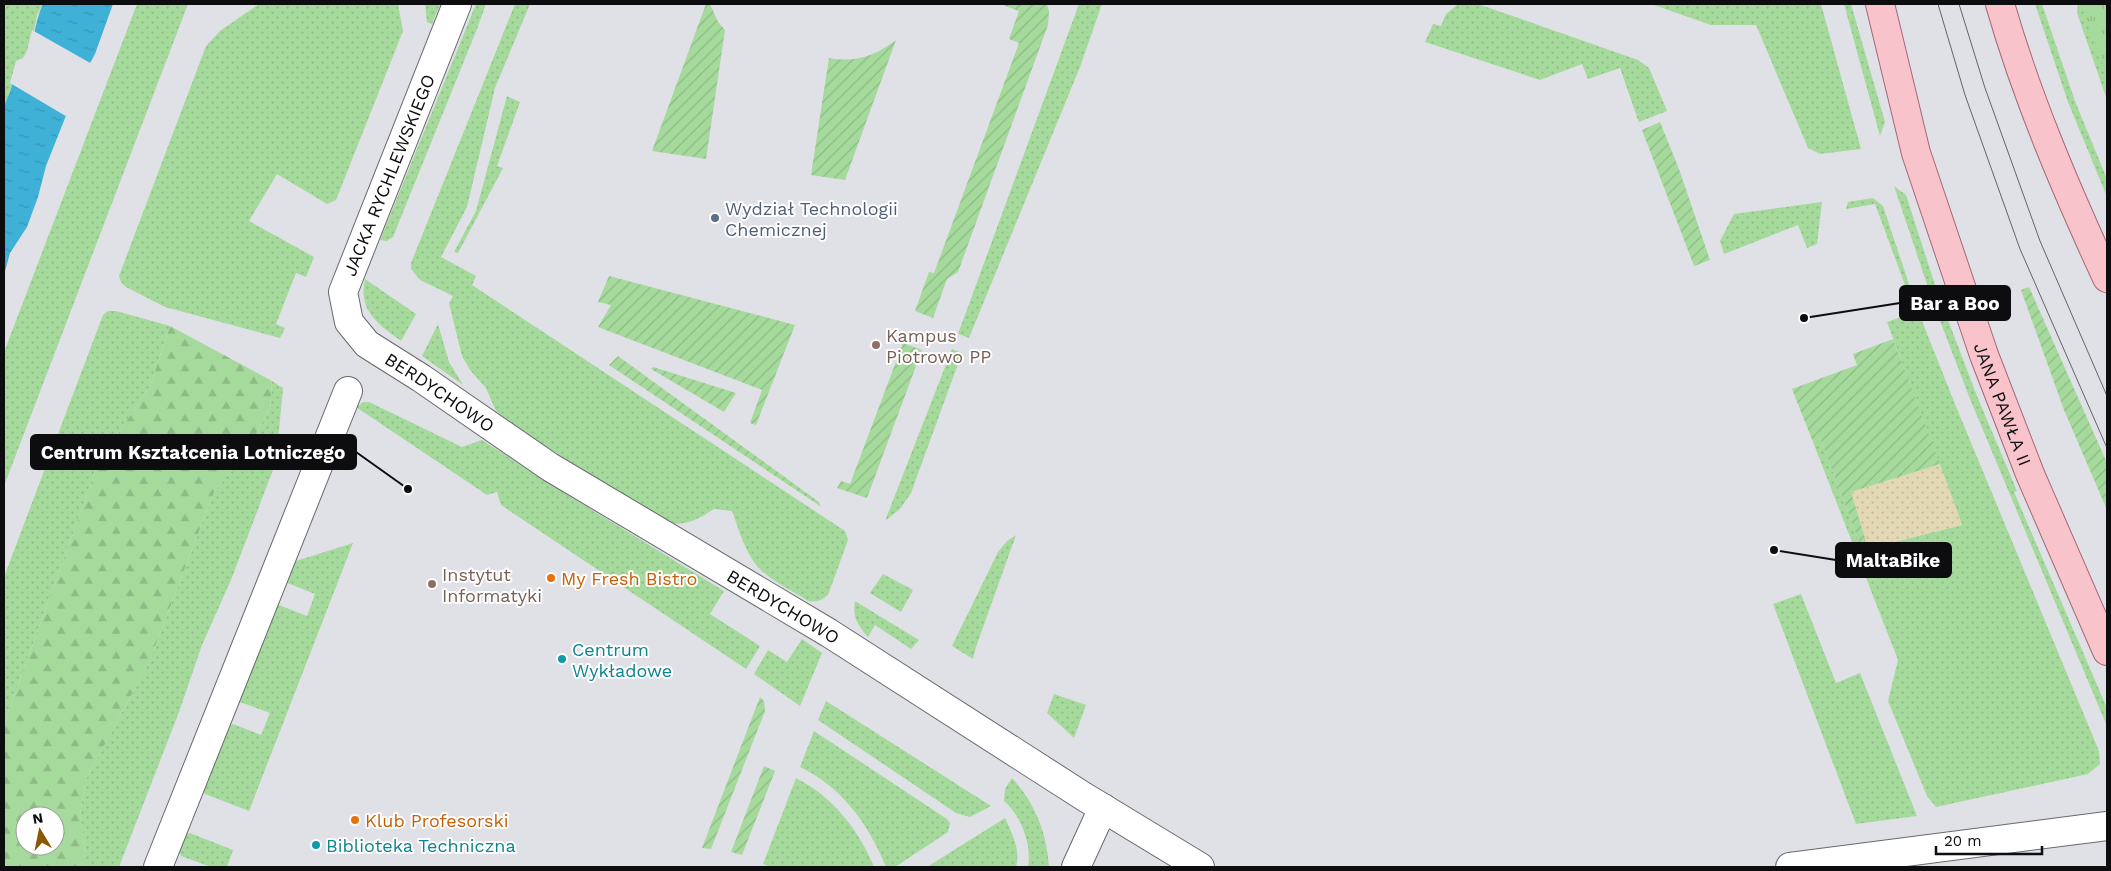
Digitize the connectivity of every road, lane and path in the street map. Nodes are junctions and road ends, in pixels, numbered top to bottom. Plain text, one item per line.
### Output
1 (457, 4) edge
2 (1880, 4) edge
3 (2000, 4) edge
4 (2107, 278) edge
5 (367, 344) joint
6 (348, 391) dead end
7 (2107, 651) edge
8 (1103, 808) junction
9 (2107, 826) edge
10 (158, 867) edge
11 (1076, 867) edge
12 (1200, 867) edge
13 (1790, 867) edge

1 - 5 street, JACKA RYCHLEWSKIEGO
2 - 7 main road, JANA PAWŁA II
3 - 4 main road
5 - 8 street, BERDYCHOWO
6 - 10 street
8 - 11 street
8 - 12 street, BERDYCHOWO
9 - 13 street

